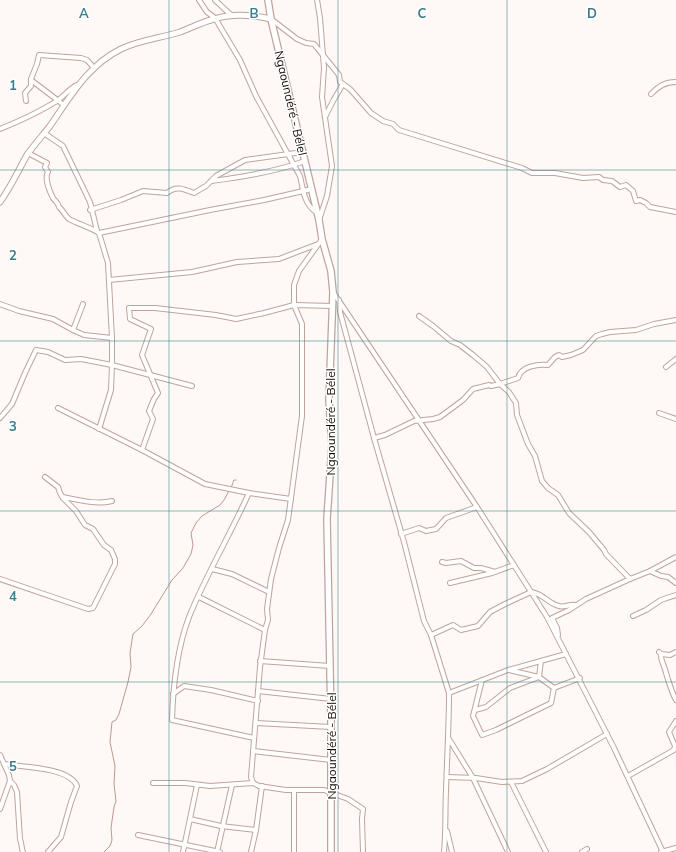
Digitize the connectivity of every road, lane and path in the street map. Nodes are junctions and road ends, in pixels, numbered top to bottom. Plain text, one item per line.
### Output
1 (199, 0) edge
2 (215, 0) edge
3 (268, 0) edge
4 (317, 0) edge
5 (231, 15) junction
6 (215, 18) junction
7 (271, 19) junction
8 (322, 55) junction
9 (94, 68) junction
10 (31, 80) junction
11 (676, 82) edge
12 (343, 84) junction
13 (77, 85) junction
14 (651, 94) dead end
15 (58, 100) junction
16 (26, 101) dead end
17 (64, 105) junction
18 (325, 117) junction
19 (0, 129) edge
20 (44, 133) junction
21 (303, 152) junction
22 (28, 153) junction
23 (288, 154) junction
24 (305, 161) junction
25 (294, 165) junction
26 (211, 181) junction
27 (312, 189) junction
28 (303, 191) junction
29 (0, 202) edge
30 (91, 210) junction
31 (316, 212) junction
32 (676, 212) edge
33 (319, 220) junction
34 (98, 232) junction
35 (322, 239) junction
36 (318, 244) junction
37 (109, 280) junction
38 (333, 292) junction
39 (339, 299) junction
40 (0, 304) edge
41 (82, 304) dead end
42 (294, 305) junction
43 (333, 306) junction
44 (419, 316) dead end
45 (676, 320) edge
46 (73, 330) junction
47 (112, 338) junction
48 (676, 359) edge
49 (112, 365) junction
50 (666, 367) dead end
51 (151, 375) junction
52 (500, 384) junction
53 (192, 386) dead end
54 (58, 408) dead end
55 (659, 413) dead end
56 (0, 418) edge
57 (676, 419) edge
58 (419, 420) junction
59 (99, 428) junction
60 (374, 438) junction
61 (142, 450) junction
62 (45, 477) dead end
63 (249, 493) junction
64 (62, 497) junction
65 (291, 499) junction
66 (112, 501) dead end
67 (477, 507) junction
68 (402, 534) junction
69 (676, 557) edge
70 (442, 562) dead end
71 (514, 565) junction
72 (212, 569) junction
73 (650, 571) junction
74 (495, 572) junction
75 (0, 579) edge
76 (630, 579) junction
77 (450, 583) dead end
78 (676, 583) edge
79 (269, 592) junction
80 (531, 592) junction
81 (676, 595) edge
82 (199, 596) junction
83 (575, 605) junction
84 (633, 616) dead end
85 (265, 630) junction
86 (431, 635) junction
87 (558, 639) junction
88 (676, 652) edge
89 (566, 654) junction
90 (541, 660) junction
91 (260, 661) junction
92 (330, 666) junction
93 (508, 670) junction
94 (538, 677) junction
95 (580, 678) junction
96 (482, 680) junction
97 (554, 688) junction
98 (258, 691) junction
99 (449, 693) junction
100 (173, 694) junction
101 (331, 699) junction
102 (676, 700) edge
103 (258, 701) junction
104 (475, 710) junction
105 (676, 721) edge
106 (256, 723) junction
107 (331, 727) junction
108 (607, 734) junction
109 (254, 738) junction
110 (449, 738) junction
111 (253, 750) junction
112 (0, 756) edge
113 (331, 760) junction
114 (4, 764) junction
115 (628, 776) junction
116 (447, 777) junction
117 (473, 778) junction
118 (10, 781) junction
119 (154, 782) dead end
120 (253, 782) junction
121 (511, 782) junction
122 (197, 785) junction
123 (232, 785) junction
124 (262, 786) junction
125 (294, 790) junction
126 (331, 793) junction
127 (0, 809) edge
128 (190, 819) junction
129 (222, 826) junction
130 (446, 828) junction
131 (256, 830) junction
132 (138, 835) dead end
133 (185, 845) junction
134 (676, 848) edge
135 (587, 849) dead end
136 (23, 852) edge
137 (48, 852) edge
138 (183, 852) edge
139 (218, 852) edge
140 (251, 852) edge
141 (294, 852) edge
142 (331, 852) edge
143 (363, 852) edge
144 (444, 852) edge
145 (452, 852) edge
146 (508, 852) edge
147 (546, 852) edge
148 (582, 852) edge
149 (662, 852) edge

1 - 6 street
2 - 5 street
3 - 7 main road, Ngaoundéré - Bélel
4 - 8 street
5 - 6 street
5 - 7 street
6 - 9 street
6 - 23 street
7 - 8 street
7 - 21 main road, Ngaoundéré - Bélel
8 - 12 street
8 - 18 street
9 - 10 street
9 - 13 street
10 - 15 street
10 - 16 street
11 - 14 street
12 - 18 street
12 - 32 street
13 - 15 street
13 - 17 street
15 - 17 street
15 - 19 street
17 - 20 street
18 - 33 street
20 - 22 street
20 - 30 street
21 - 23 street
21 - 24 main road, Ngaoundéré - Bélel
22 - 29 street
22 - 34 street
23 - 25 street
23 - 26 street
24 - 25 street
24 - 27 main road, Ngaoundéré - Bélel
25 - 26 street
25 - 28 street
26 - 30 street
27 - 28 street
27 - 31 main road, Ngaoundéré - Bélel
28 - 31 street
28 - 34 street
30 - 34 street
31 - 33 main road, Ngaoundéré - Bélel
33 - 35 main road, Ngaoundéré - Bélel
34 - 37 street
35 - 36 street
35 - 38 main road, Ngaoundéré - Bélel
36 - 37 street
36 - 42 street
37 - 47 street
38 - 39 street
38 - 43 main road, Ngaoundéré - Bélel
39 - 58 street
39 - 60 street
40 - 46 street
41 - 46 street
42 - 43 street
42 - 51 street
42 - 65 street
43 - 92 main road, Ngaoundéré - Bélel
44 - 52 street
45 - 52 street
46 - 47 street
47 - 49 street
48 - 50 street
49 - 51 street
49 - 56 street
49 - 59 street
51 - 53 street
51 - 61 street
52 - 58 street
52 - 76 street
54 - 59 street
55 - 57 street
58 - 60 street
58 - 67 street
59 - 61 street
60 - 68 street
61 - 63 street
62 - 64 street
63 - 65 street
63 - 72 street
64 - 66 street
64 - 75 street
65 - 79 street
67 - 68 street
67 - 71 street
68 - 86 street
69 - 73 street
70 - 74 street
71 - 74 street
71 - 80 street
72 - 79 street
72 - 82 street
73 - 76 street
73 - 78 street
74 - 77 street
76 - 83 street
79 - 85 street
80 - 83 street
80 - 86 street
80 - 87 street
81 - 84 street
82 - 85 street
82 - 100 street
83 - 87 street
85 - 91 street
86 - 99 street
87 - 89 street
88 - 102 street
89 - 90 street
89 - 95 street
90 - 93 street
90 - 94 street
91 - 92 street
91 - 98 street
92 - 101 main road, Ngaoundéré - Bélel
93 - 94 street
93 - 96 street
94 - 97 street
94 - 104 street
95 - 97 street
95 - 108 street
96 - 99 street
96 - 104 street
97 - 104 street
98 - 101 street
98 - 103 street
99 - 110 street
100 - 103 street
100 - 109 street
101 - 107 main road, Ngaoundéré - Bélel
103 - 106 street
105 - 115 street
106 - 107 street
106 - 109 street
107 - 113 main road, Ngaoundéré - Bélel
108 - 115 street
108 - 121 street
109 - 111 street
110 - 116 street
110 - 117 street
111 - 113 street
111 - 120 street
112 - 114 street
113 - 126 main road, Ngaoundéré - Bélel
114 - 118 street
114 - 137 street
115 - 149 street
116 - 117 street
116 - 130 street
117 - 121 street
117 - 146 street
118 - 127 street
118 - 136 street
119 - 122 street
120 - 123 street
120 - 124 street
121 - 147 street
122 - 123 street
122 - 128 street
123 - 129 street
124 - 125 street
124 - 131 street
125 - 126 street
125 - 141 street
126 - 142 main road, Ngaoundéré - Bélel
126 - 143 street
128 - 129 street
128 - 133 street
129 - 131 street
129 - 139 street
130 - 144 street
130 - 145 street
131 - 140 street
132 - 133 street
133 - 138 street
133 - 139 street
134 - 149 street
135 - 148 street

